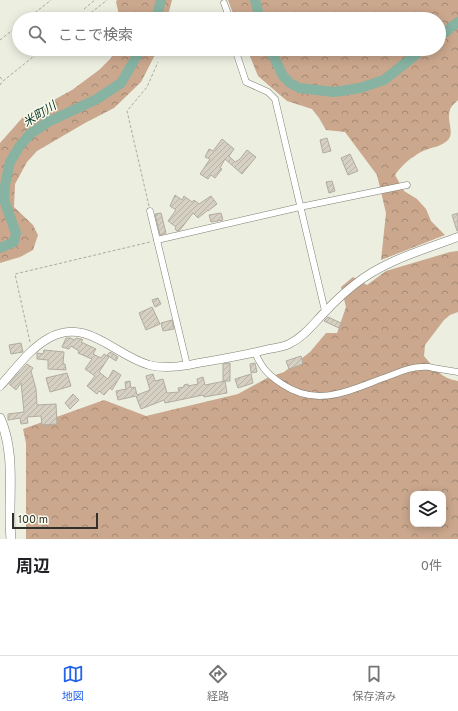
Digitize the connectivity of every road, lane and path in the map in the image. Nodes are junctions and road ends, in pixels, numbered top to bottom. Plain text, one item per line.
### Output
1 (51, 0) edge
2 (95, 0) edge
3 (107, 0) edge
4 (224, 3) dead end
5 (84, 9) dead end
6 (36, 12) edge
7 (92, 12) edge
8 (227, 12) edge
9 (12, 31) edge
10 (0, 40) edge
11 (34, 56) edge
12 (237, 56) edge
13 (158, 62) dead end
14 (0, 77) edge
15 (3, 81) junction
16 (0, 85) edge
17 (407, 185) dead end
18 (300, 207) junction
19 (150, 211) joint
20 (458, 237) edge
21 (157, 240) junction
22 (325, 311) junction
23 (32, 350) junction
24 (255, 353) junction
25 (187, 365) junction
26 (458, 372) edge
27 (0, 386) edge
28 (0, 418) edge
29 (11, 539) edge

1 - 6 path
2 - 5 path
3 - 7 path
4 - 8 street
9 - 10 path
11 - 15 path
12 - 18 street
13 - 19 path
14 - 15 path
15 - 16 path
17 - 18 street
18 - 21 street
18 - 22 street
19 - 21 street
20 - 22 street
21 - 23 path
21 - 25 street
22 - 24 street
23 - 25 street
23 - 27 street
24 - 25 street
24 - 26 street
28 - 29 main road

